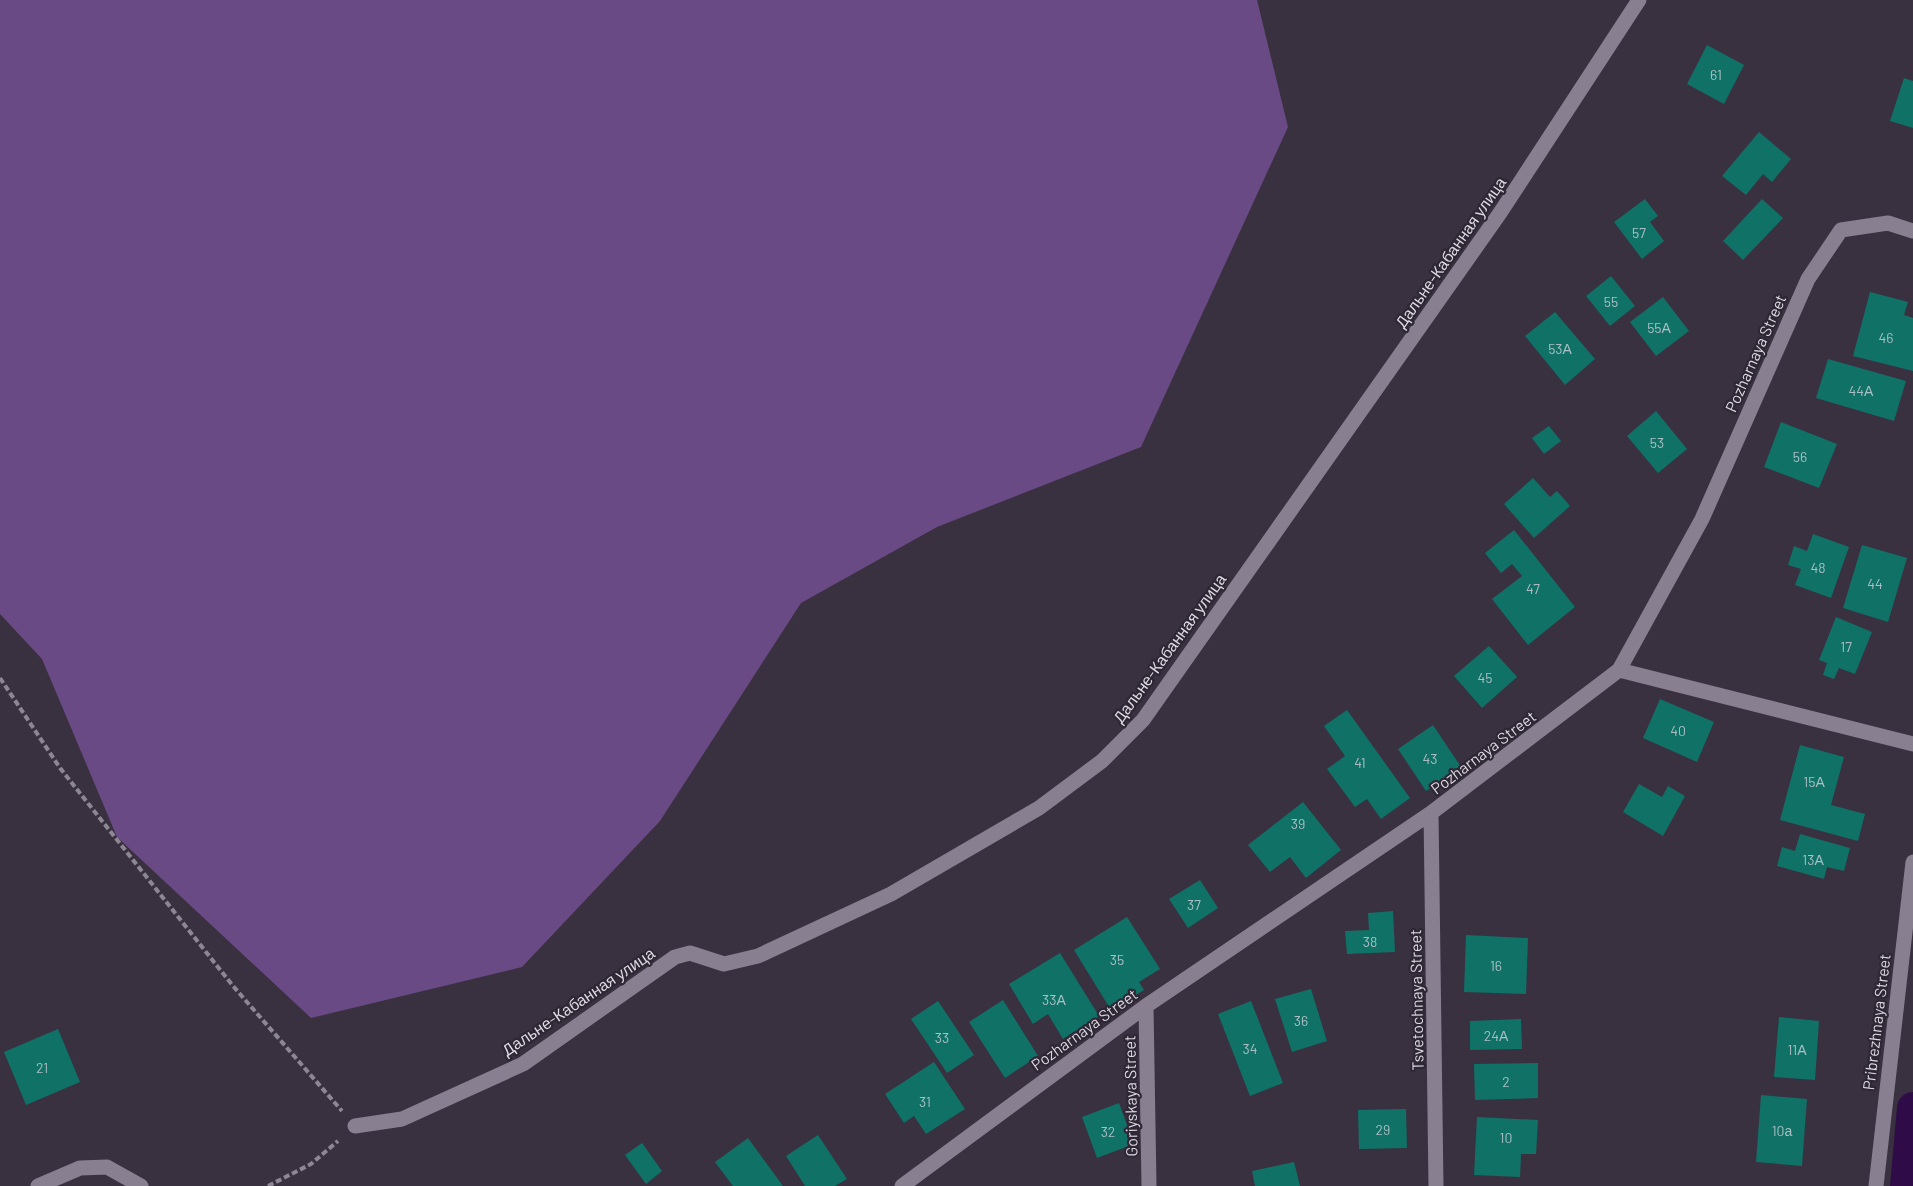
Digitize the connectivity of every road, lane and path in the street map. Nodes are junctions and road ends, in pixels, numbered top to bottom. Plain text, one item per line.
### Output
1 (1639, 0) edge
2 (1913, 231) edge
3 (1619, 670) junction
4 (0, 678) edge
5 (1913, 744) edge
6 (1431, 813) junction
7 (1913, 862) edge
8 (1146, 1006) junction
9 (355, 1126) junction
10 (38, 1186) edge
11 (141, 1186) edge
12 (268, 1186) edge
13 (902, 1186) edge
14 (1149, 1186) edge
15 (1436, 1186) edge
16 (1876, 1186) edge

1 - 9 street, Дальне-Кабанная улица
2 - 3 street, Pozharnaya Street
3 - 5 street
3 - 6 street, Pozharnaya Street
4 - 9 path
6 - 8 street, Pozharnaya Street
6 - 15 street, Tsvetochnaya Street
7 - 16 street, Pribrezhnaya Street
8 - 13 street, Pozharnaya Street
8 - 14 street, Goriyskaya Street
9 - 12 path
10 - 11 street

